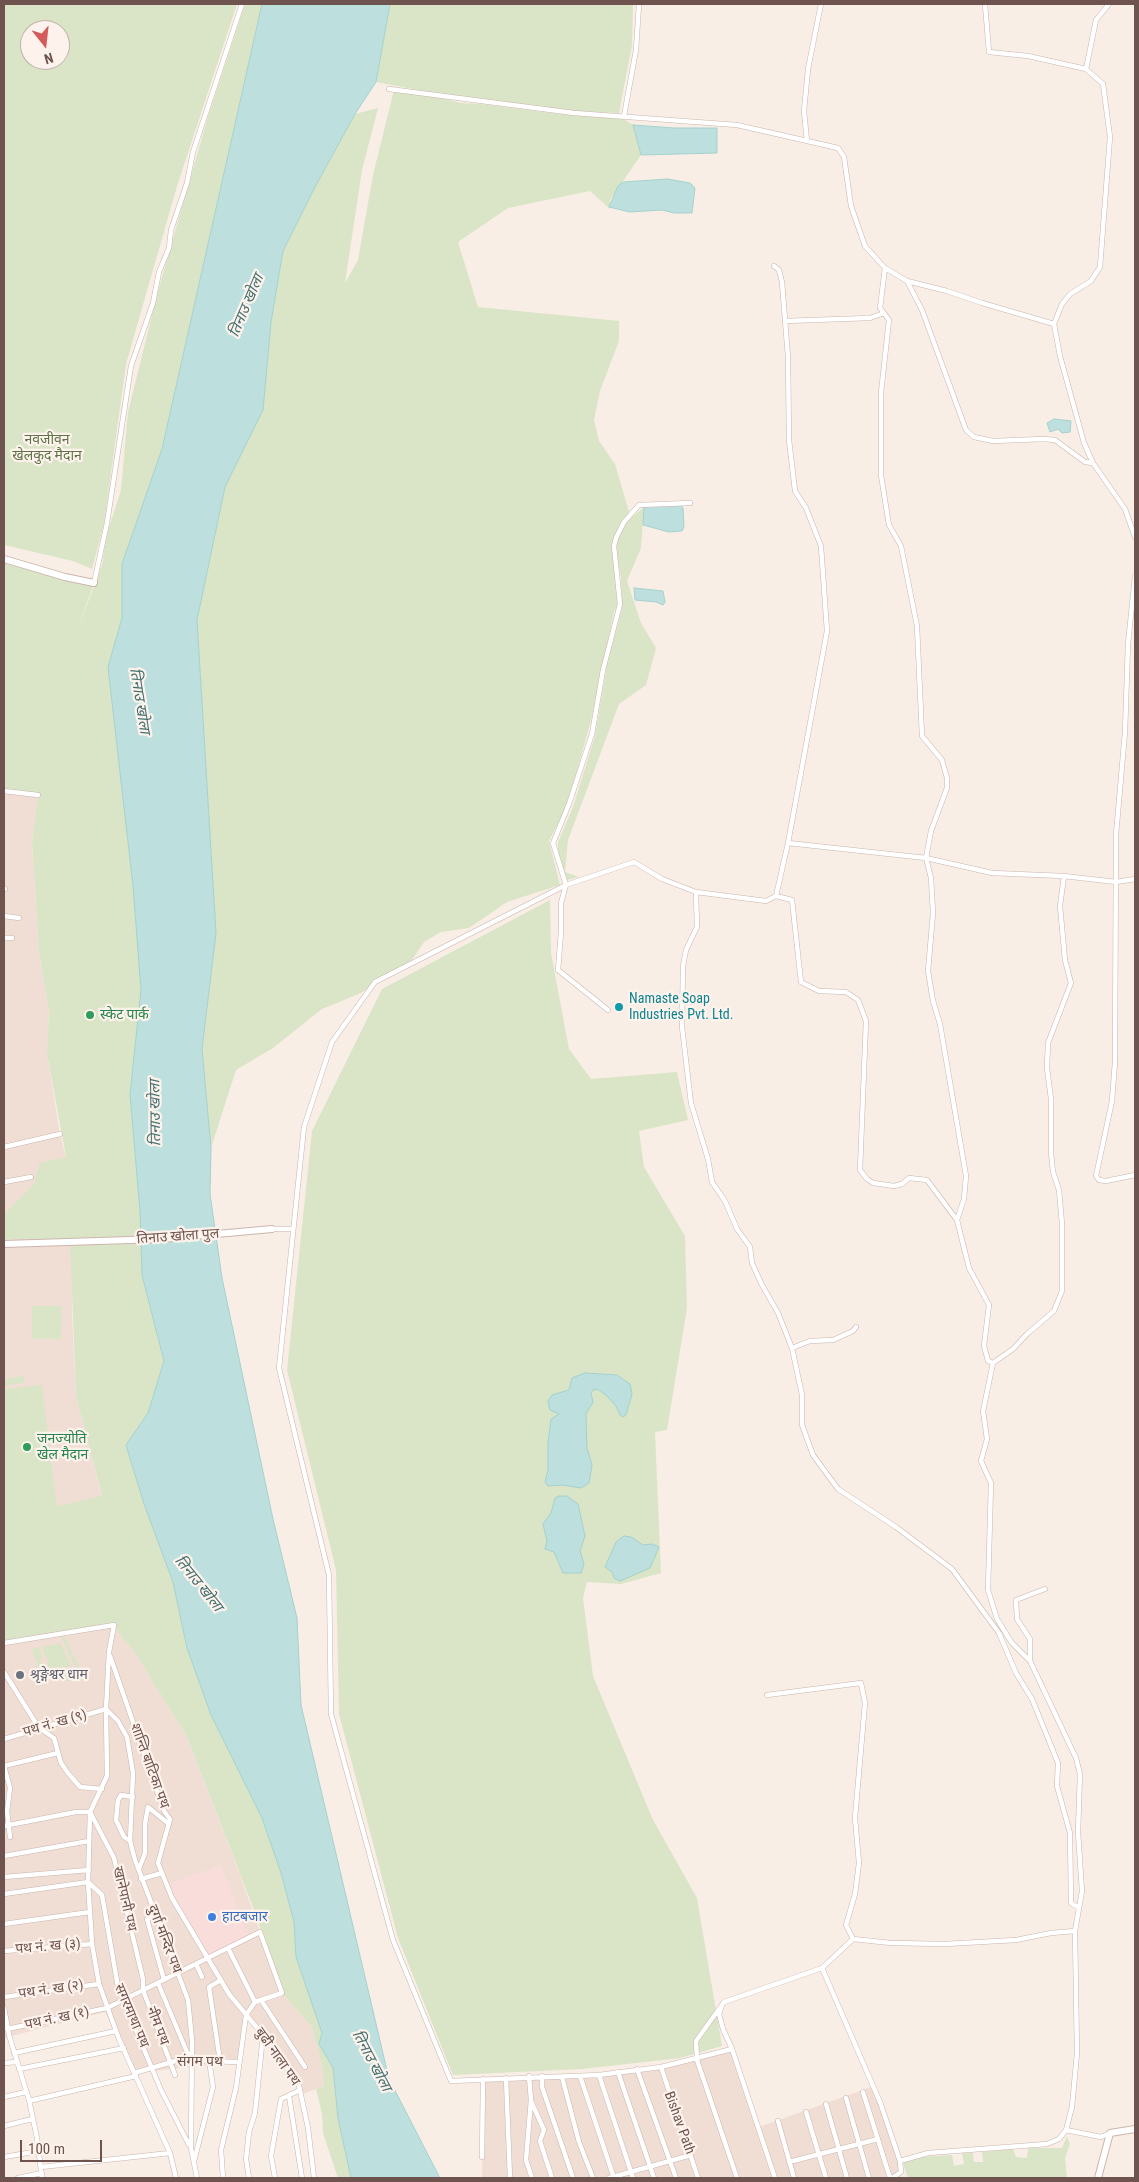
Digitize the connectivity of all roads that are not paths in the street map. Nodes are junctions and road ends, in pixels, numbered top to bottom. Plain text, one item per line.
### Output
1 (242, 4) edge
2 (639, 4) edge
3 (821, 4) edge
4 (985, 4) edge
5 (1109, 4) edge
6 (1086, 69) junction
7 (389, 89) dead end
8 (624, 116) junction
9 (807, 142) junction
10 (774, 266) dead end
11 (885, 268) junction
12 (908, 281) junction
13 (884, 313) junction
14 (785, 321) junction
15 (1054, 324) junction
16 (1093, 463) junction
17 (690, 503) dead end
18 (1135, 538) edge
19 (4, 559) edge
20 (1135, 576) edge
21 (94, 583) joint
22 (4, 791) edge
23 (38, 795) dead end
24 (788, 843) junction
25 (926, 858) junction
26 (1064, 876) junction
27 (1135, 879) edge
28 (1116, 882) junction
29 (566, 885) junction
30 (696, 892) junction
31 (776, 896) junction
32 (4, 916) edge
33 (19, 918) dead end
34 (4, 938) edge
35 (12, 938) dead end
36 (608, 1010) dead end
37 (60, 1134) dead end
38 (4, 1147) edge
39 (1135, 1175) edge
40 (31, 1177) dead end
41 (4, 1182) edge
42 (957, 1220) junction
43 (293, 1229) junction
44 (272, 1230) joint
45 (4, 1244) edge
46 (856, 1327) dead end
47 (792, 1348) junction
48 (993, 1362) junction
49 (1045, 1589) dead end
50 (4, 1643) edge
51 (109, 1652) junction
52 (1030, 1661) junction
53 (4, 1672) edge
54 (767, 1695) dead end
55 (106, 1709) junction
56 (39, 1728) junction
57 (4, 1737) edge
58 (58, 1752) junction
59 (4, 1766) edge
60 (102, 1789) junction
61 (134, 1797) junction
62 (90, 1812) junction
63 (169, 1824) junction
64 (6, 1825) edge
65 (10, 1837) dead end
66 (89, 1841) junction
67 (130, 1841) junction
68 (4, 1856) edge
69 (89, 1870) junction
70 (138, 1870) junction
71 (162, 1873) junction
72 (4, 1878) edge
73 (141, 1879) junction
74 (88, 1882) junction
75 (4, 1894) edge
76 (1079, 1908) junction
77 (90, 1912) junction
78 (155, 1916) junction
79 (4, 1924) edge
80 (1074, 1931) junction
81 (853, 1939) junction
82 (92, 1944) junction
83 (228, 1948) junction
84 (4, 1951) edge
85 (207, 1959) junction
86 (196, 1964) junction
87 (822, 1968) junction
88 (177, 1973) junction
89 (202, 1977) dead end
90 (164, 1980) junction
91 (221, 1980) junction
92 (158, 1983) junction
93 (99, 1984) junction
94 (143, 1990) junction
95 (4, 1997) edge
96 (124, 2000) junction
97 (261, 2000) junction
98 (255, 2002) junction
99 (724, 2002) junction
100 (4, 2008) edge
101 (107, 2008) junction
102 (246, 2015) junction
103 (116, 2031) junction
104 (6, 2033) edge
105 (264, 2035) junction
106 (124, 2048) junction
107 (732, 2050) junction
108 (14, 2053) junction
109 (190, 2059) junction
110 (209, 2060) junction
111 (697, 2060) junction
112 (170, 2061) junction
113 (220, 2061) junction
114 (17, 2062) junction
115 (238, 2062) junction
116 (4, 2063) edge
117 (306, 2067) dead end
118 (661, 2067) junction
119 (151, 2068) junction
120 (19, 2069) junction
121 (637, 2069) junction
122 (618, 2072) junction
123 (135, 2075) junction
124 (174, 2075) dead end
125 (598, 2075) junction
126 (529, 2076) junction
127 (542, 2076) junction
128 (580, 2076) junction
129 (562, 2077) junction
130 (506, 2078) junction
131 (483, 2079) junction
132 (300, 2090) junction
133 (26, 2092) junction
134 (863, 2092) dead end
135 (289, 2096) junction
136 (4, 2097) edge
137 (846, 2098) dead end
138 (530, 2100) junction
139 (29, 2101) junction
140 (826, 2104) dead end
141 (806, 2112) dead end
142 (32, 2119) junction
143 (778, 2121) dead end
144 (4, 2126) edge
145 (1135, 2129) edge
146 (1066, 2130) junction
147 (1110, 2133) junction
148 (878, 2139) junction
149 (859, 2144) junction
150 (190, 2148) junction
151 (839, 2149) junction
152 (39, 2151) junction
153 (170, 2153) junction
154 (819, 2154) junction
155 (691, 2155) junction
156 (4, 2157) edge
157 (482, 2157) dead end
158 (671, 2161) junction
159 (900, 2161) junction
160 (789, 2162) junction
161 (194, 2163) junction
162 (41, 2167) junction
163 (650, 2167) junction
164 (631, 2172) junction
165 (42, 2176) edge
166 (18, 2178) edge
167 (174, 2178) edge
168 (197, 2178) edge
169 (223, 2178) edge
170 (249, 2178) edge
171 (275, 2178) edge
172 (302, 2178) edge
173 (314, 2178) edge
174 (510, 2178) edge
175 (532, 2178) edge
176 (552, 2178) edge
177 (573, 2178) edge
178 (593, 2178) edge
179 (613, 2178) edge
180 (633, 2178) edge
181 (654, 2178) edge
182 (676, 2178) edge
183 (698, 2178) edge
184 (737, 2178) edge
185 (775, 2178) edge
186 (794, 2178) edge
187 (826, 2178) edge
188 (847, 2178) edge
189 (869, 2178) edge
190 (891, 2178) edge
191 (1098, 2178) edge

1 - 21 street
2 - 8 street
3 - 9 street
4 - 6 street
5 - 6 street
6 - 15 street
7 - 8 street
8 - 9 street
9 - 11 street
10 - 14 street
11 - 12 street
11 - 13 street
12 - 15 street
12 - 16 street
13 - 14 street
13 - 25 street
14 - 24 street
15 - 16 street
16 - 18 street
17 - 29 street
19 - 21 street
20 - 28 street
22 - 23 street
24 - 25 street
24 - 31 street
25 - 26 street
25 - 42 street
26 - 28 street
26 - 48 street
27 - 28 street
28 - 39 street
29 - 30 street
29 - 36 street
29 - 43 street
30 - 31 street
30 - 47 street
31 - 42 street
32 - 33 street
34 - 35 street
37 - 38 street
40 - 41 street
42 - 48 street
43 - 44 street
43 - 131 street
44 - 45 street, तिनाउ खोला पुल
46 - 47 street
47 - 76 street
48 - 52 street
49 - 52 street
50 - 51 street
51 - 55 street
51 - 63 street, शान्ति बाटिका पथ
52 - 76 street
53 - 56 street
54 - 81 street
55 - 56 street, पथ नं. ख (९)
55 - 60 street
55 - 61 street, दुर्गा मन्दिर पथ
56 - 57 street, पथ नं. ख (९)
56 - 58 street
58 - 59 street
58 - 60 street
59 - 64 street
60 - 62 street
61 - 67 street, दुर्गा मन्दिर पथ
61 - 67 street
62 - 64 street
62 - 66 street
62 - 94 street, खानेपानी पथ
63 - 70 street
63 - 71 street, शान्ति बाटिका पथ
64 - 65 street
66 - 68 street
66 - 69 street
67 - 70 street, दुर्गा मन्दिर पथ
69 - 72 street
69 - 74 street
70 - 73 street, दुर्गा मन्दिर पथ
71 - 73 street
71 - 85 street, शान्ति बाटिका पथ
73 - 78 street, दुर्गा मन्दिर पथ
74 - 75 street
74 - 77 street
74 - 96 street, सगरमाथा पथ
76 - 80 street
77 - 79 street
77 - 82 street
78 - 88 street, दुर्गा मन्दिर पथ
78 - 90 street
80 - 81 street
80 - 146 street
81 - 87 street
82 - 84 street, पथ नं. ख (३)
82 - 93 street
83 - 85 street, पथ नं. ख (१)
83 - 97 street, पथ नं. ख (१)
83 - 98 street
85 - 86 street, पथ नं. ख (१)
85 - 91 street, शान्ति बाटिका पथ
86 - 88 street, पथ नं. ख (१)
86 - 89 street
87 - 99 street
87 - 159 street
88 - 90 street, पथ नं. ख (१)
88 - 109 street, दुर्गा मन्दिर पथ
90 - 92 street, पथ नं. ख (१)
91 - 102 street, शान्ति बाटिका पथ
91 - 113 street
92 - 94 street, पथ नं. ख (१)
92 - 109 street
93 - 95 street, पथ नं. ख (२)
93 - 101 street
94 - 96 street, पथ नं. ख (१)
94 - 112 street, नीम पथ
96 - 101 street, पथ नं. ख (१)
96 - 119 street, सगरमाथा पथ
97 - 98 street
97 - 117 street
98 - 102 street
99 - 107 street
99 - 111 street
100 - 104 street
101 - 103 street
101 - 104 street, पथ नं. ख (१)
102 - 105 street, बुढी नाला पथ
102 - 115 street, बुढी नाला पथ
103 - 106 street
103 - 108 street
104 - 108 street
105 - 132 street, बुढी नाला पथ
105 - 170 street
106 - 120 street
106 - 123 street
107 - 111 street
107 - 185 street
108 - 114 street
109 - 110 street, संगम पथ
109 - 112 street, संगम पथ
109 - 150 street, दुर्गा मन्दिर पथ
110 - 113 street, संगम पथ
110 - 161 street
111 - 118 street
111 - 184 street
112 - 119 street, संगम पथ
112 - 124 street, नीम पथ
113 - 115 street, संगम पथ
114 - 116 street
114 - 120 street
115 - 169 street, बुढी नाला पथ
118 - 121 street
118 - 155 street, Bishav Path
119 - 123 street, संगम पथ
119 - 150 street, सगरमाथा पथ
120 - 133 street
121 - 122 street
121 - 158 street
122 - 125 street
122 - 163 street
123 - 139 street, संगम पथ
123 - 153 street
125 - 128 street
125 - 164 street
126 - 127 street
126 - 130 street
126 - 138 street
127 - 129 street
127 - 177 street
128 - 129 street
128 - 179 street
129 - 178 street
130 - 131 street
130 - 174 street
131 - 157 street
132 - 135 street
132 - 173 street, बुढी नाला पथ
133 - 136 street
133 - 139 street
134 - 148 street
135 - 171 street
135 - 172 street
137 - 149 street
138 - 175 street
138 - 176 street
139 - 142 street
140 - 151 street
141 - 154 street
142 - 144 street
142 - 152 street
143 - 160 street
145 - 147 street
146 - 147 street
146 - 159 street
147 - 191 street
148 - 149 street
148 - 190 street
149 - 151 street
149 - 189 street
150 - 161 street, दुर्गा मन्दिर पथ
151 - 154 street
151 - 188 street
152 - 156 street
152 - 162 street
153 - 162 street
153 - 167 street
154 - 160 street
154 - 187 street
155 - 158 street
155 - 183 street, Bishav Path
158 - 163 street
158 - 182 street
159 - 190 street
160 - 186 street
161 - 168 street, दुर्गा मन्दिर पथ
162 - 165 street
163 - 164 street
163 - 181 street
164 - 179 street
164 - 180 street
165 - 166 street

